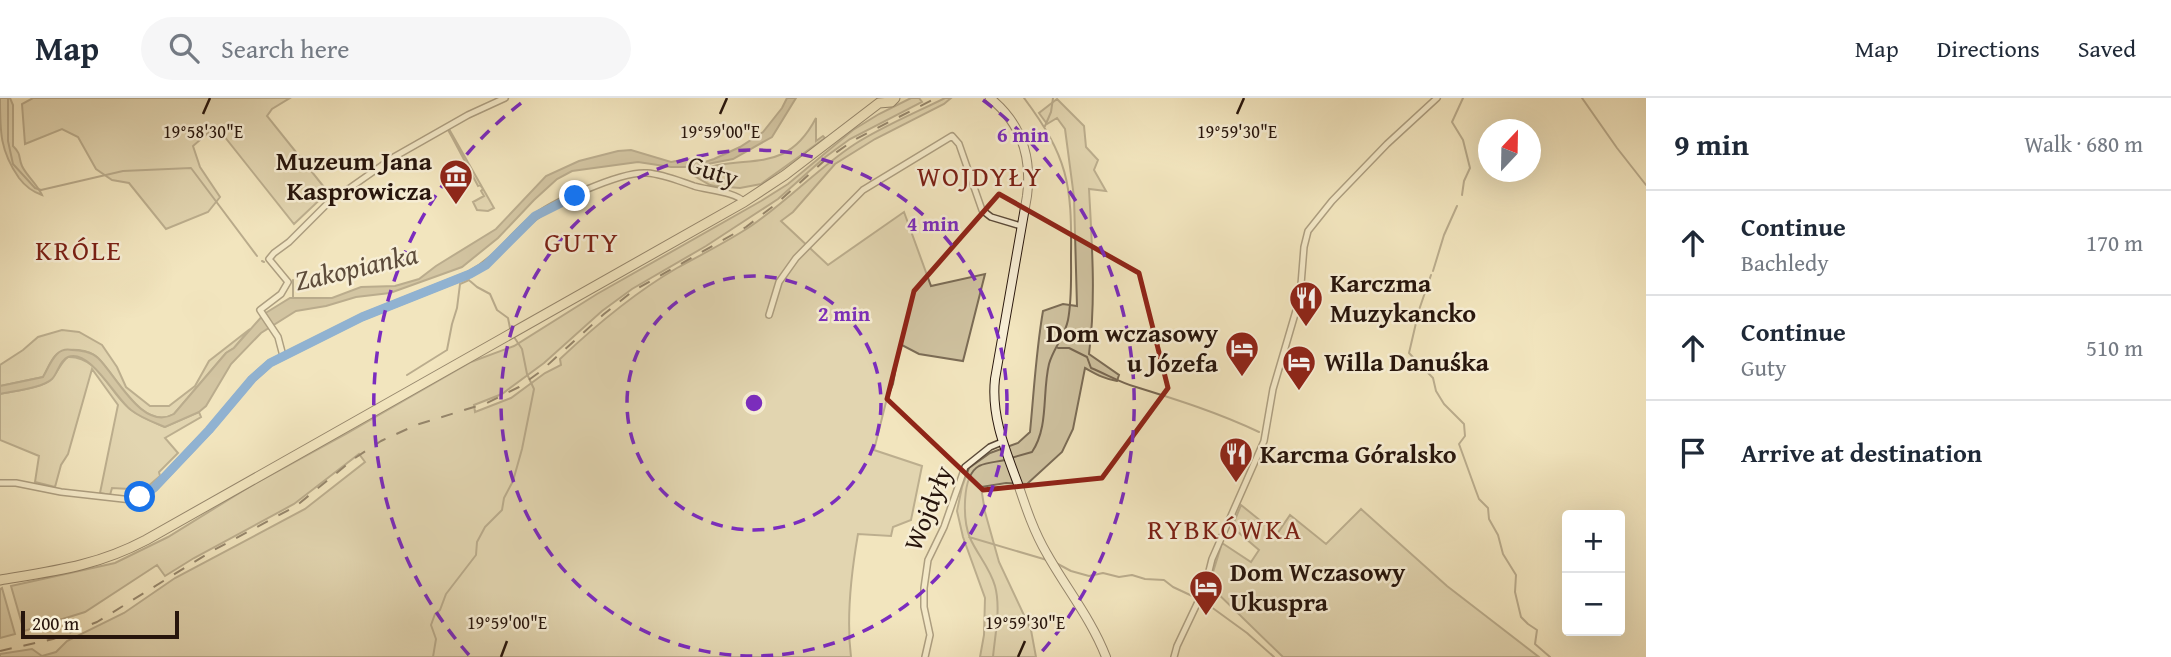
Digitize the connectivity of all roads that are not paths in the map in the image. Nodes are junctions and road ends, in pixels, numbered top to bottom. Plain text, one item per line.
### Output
1 (505, 98) edge
2 (895, 98) edge
3 (990, 98) edge
4 (1437, 98) edge
5 (879, 99) edge
6 (744, 202) junction
7 (1021, 226) junction
8 (769, 315) dead end
9 (283, 356) junction
10 (1004, 446) junction
11 (0, 483) edge
12 (0, 580) edge
13 (925, 657) edge
14 (1107, 657) edge
15 (1174, 657) edge

1 - 9 street
2 - 5 main road
3 - 7 street
4 - 15 street
5 - 6 main road
6 - 9 street, Guty
6 - 12 main road
7 - 8 street
7 - 10 street
9 - 11 street, Guty
10 - 13 street, Wojdyły
10 - 14 street

